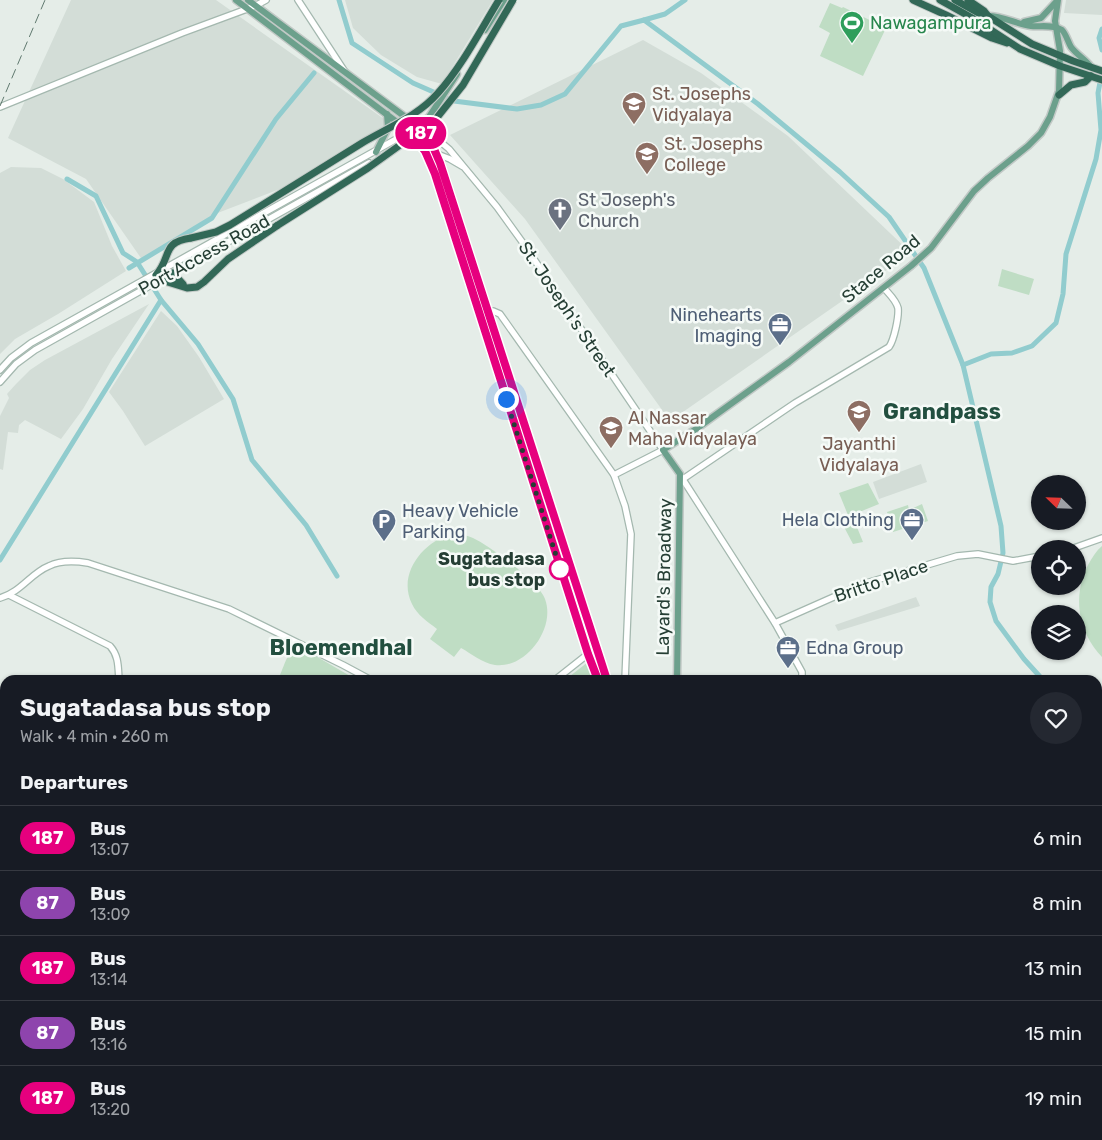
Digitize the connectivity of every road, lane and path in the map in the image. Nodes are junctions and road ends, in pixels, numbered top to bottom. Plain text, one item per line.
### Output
1 (236, 0) edge
2 (248, 0) edge
3 (266, 0) edge
4 (298, 0) edge
5 (499, 0) edge
6 (504, 0) edge
7 (512, 0) edge
8 (913, 0) edge
9 (940, 0) edge
10 (955, 0) edge
11 (968, 0) edge
12 (1058, 0) edge
13 (255, 6) junction
14 (246, 8) junction
15 (988, 16) junction
16 (1020, 23) junction
17 (1056, 27) junction
18 (1012, 44) junction
19 (1060, 56) junction
20 (1060, 66) junction
21 (1096, 69) edge
22 (345, 72) junction
23 (1092, 77) junction
24 (1102, 80) edge
25 (1059, 95) junction
26 (0, 108) edge
27 (387, 114) junction
28 (422, 132) junction
29 (412, 135) junction
30 (376, 152) junction
31 (437, 154) junction
32 (468, 170) junction
33 (166, 257) junction
34 (172, 270) junction
35 (158, 277) junction
36 (192, 288) junction
37 (884, 288) junction
38 (488, 312) junction
39 (480, 316) junction
40 (0, 370) edge
41 (0, 382) edge
42 (663, 450) junction
43 (614, 475) junction
44 (682, 476) junction
45 (1102, 538) edge
46 (1086, 544) edge
47 (1031, 558) edge
48 (9, 595) junction
49 (1, 597) edge
50 (775, 623) junction
51 (595, 644) junction
52 (588, 654) junction
53 (119, 675) edge
54 (362, 675) edge
55 (562, 675) edge
56 (596, 675) edge
57 (605, 675) edge
58 (625, 675) edge
59 (677, 675) edge
60 (802, 675) edge

1 - 14 main road
2 - 13 main road
3 - 13 main road
4 - 22 main road
5 - 33 highway, bridge
6 - 28 main road
7 - 28 main road, bridge
7 - 36 highway, bridge
8 - 18 highway
9 - 18 highway
10 - 15 highway
11 - 15 highway
12 - 16 main road
12 - 17 main road, Stace Road
13 - 14 main road
13 - 22 main road
14 - 26 main road
14 - 27 main road
15 - 16 main road
15 - 19 highway
16 - 17 main road
17 - 19 main road, Stace Road
17 - 21 main road
18 - 20 highway
19 - 20 main road, Stace Road
19 - 21 highway
20 - 23 highway
20 - 25 main road, Stace Road
22 - 28 main road
23 - 24 highway
23 - 25 highway
25 - 37 main road, Stace Road
27 - 29 main road
27 - 30 main road
28 - 29 main road
28 - 31 main road
28 - 32 main road, St. Joseph's Street
29 - 30 main road, Port Access Road
29 - 34 main road, Port Access Road
29 - 39 main road
30 - 34 main road, Port Access Road
31 - 32 main road, St. Joseph's Street
31 - 38 main road
32 - 42 main road, St. Joseph's Street
33 - 34 highway
33 - 35 highway
34 - 35 main road, Port Access Road
34 - 36 highway
35 - 36 highway
35 - 40 main road, Port Access Road
35 - 41 main road, Port Access Road
37 - 42 main road, Stace Road
37 - 44 main road
38 - 39 main road
38 - 43 main road
38 - 51 main road
39 - 52 main road
42 - 43 main road
42 - 44 main road
43 - 58 main road
44 - 50 main road
44 - 59 main road, Layard's Broadway
45 - 46 main road
47 - 50 main road, Britto Place
48 - 49 main road
48 - 53 main road
48 - 54 main road
50 - 60 main road
51 - 52 main road
51 - 57 main road
52 - 55 main road
52 - 56 main road

